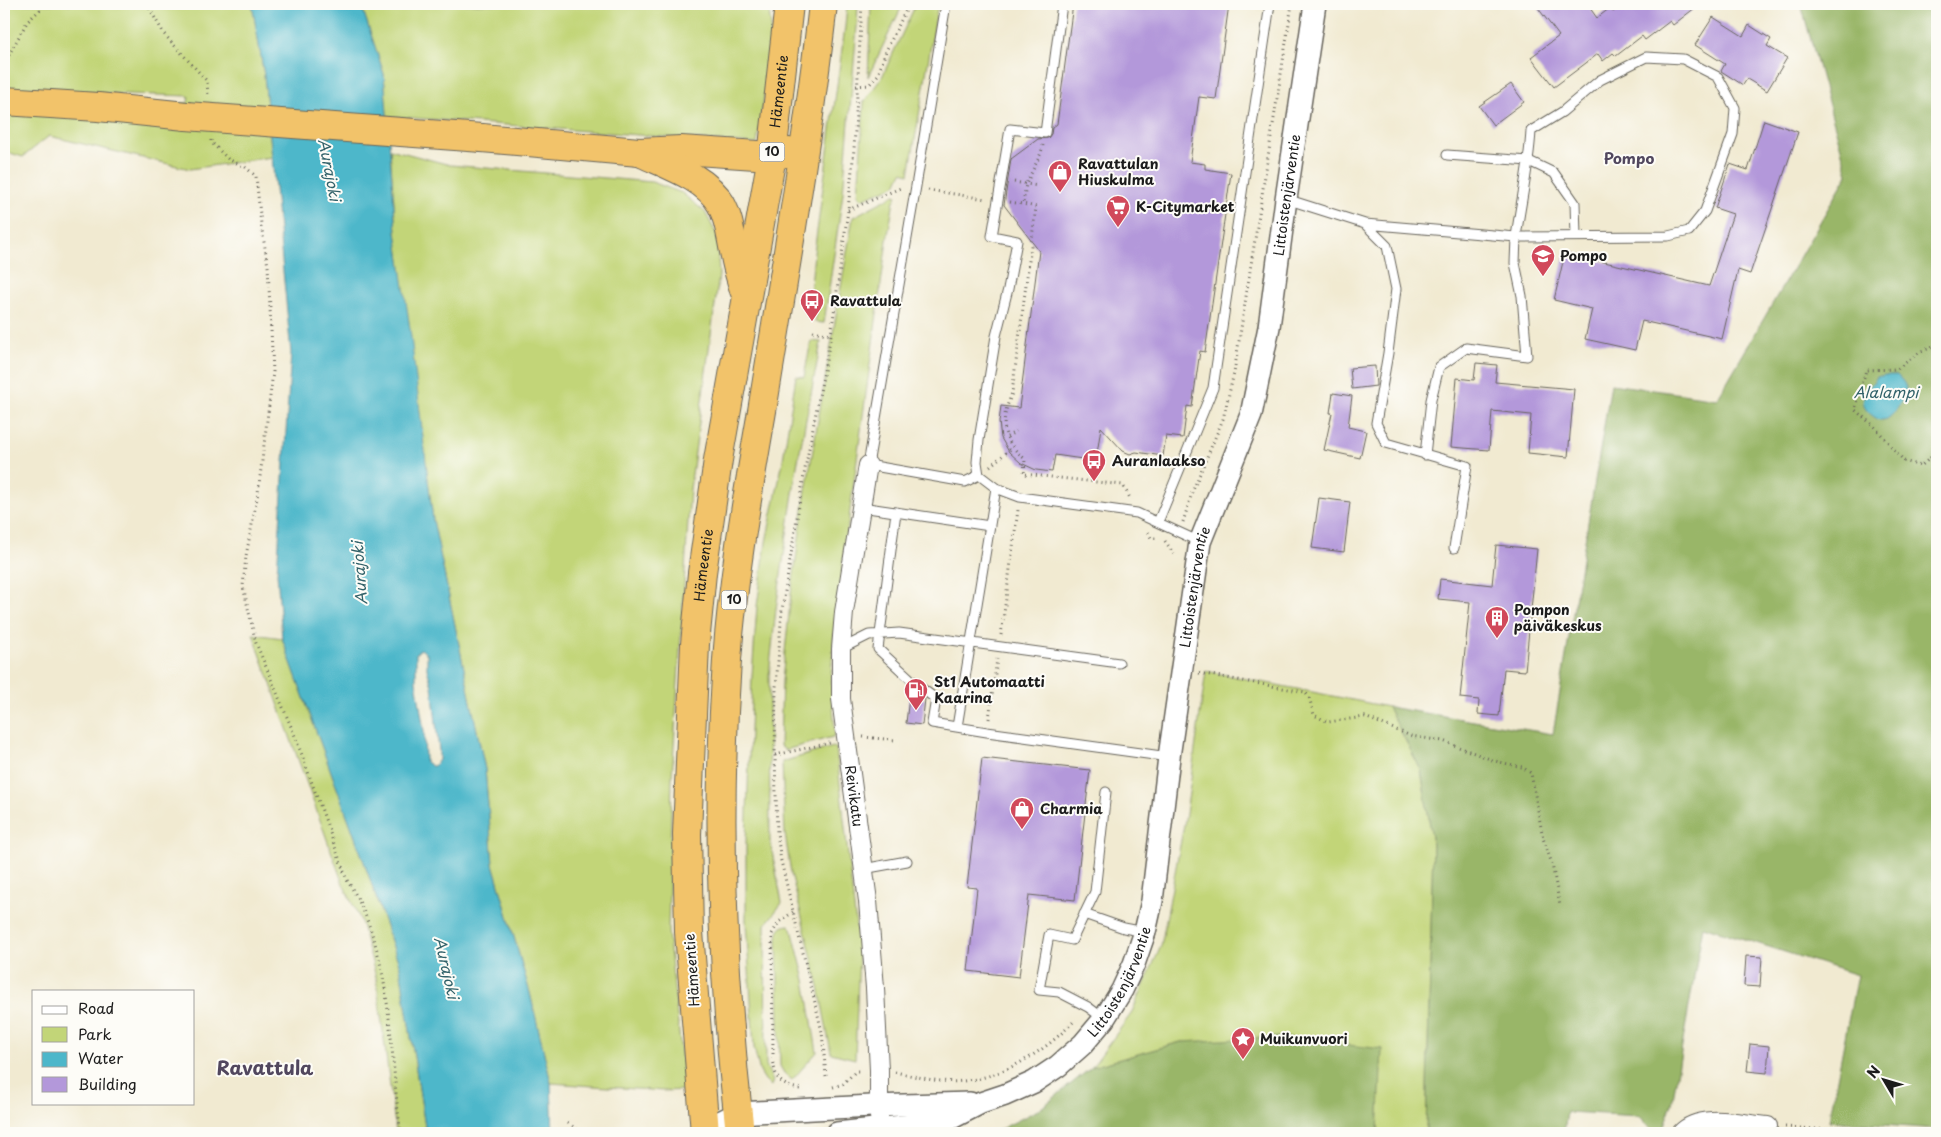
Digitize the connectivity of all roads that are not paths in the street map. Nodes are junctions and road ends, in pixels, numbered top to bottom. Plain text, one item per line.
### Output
1 (789, 4) edge
2 (823, 4) edge
3 (946, 4) edge
4 (1062, 4) edge
5 (1270, 4) edge
6 (1315, 4) edge
7 (4, 101) edge
8 (806, 143) junction
9 (640, 152) junction
10 (1447, 155) dead end
11 (772, 156) junction
12 (1529, 160) junction
13 (1286, 199) junction
14 (1365, 224) junction
15 (1576, 236) junction
16 (1516, 237) junction
17 (746, 298) junction
18 (1425, 454) junction
19 (868, 465) junction
20 (979, 475) junction
21 (996, 488) junction
22 (861, 507) junction
23 (896, 512) junction
24 (1158, 522) junction
25 (990, 526) junction
26 (1200, 542) junction
27 (1454, 548) dead end
28 (880, 634) junction
29 (971, 643) junction
30 (841, 650) junction
31 (1119, 663) dead end
32 (957, 727) junction
33 (1169, 757) junction
34 (1106, 792) dead end
35 (907, 861) dead end
36 (863, 869) junction
37 (1084, 914) junction
38 (1145, 932) junction
39 (1096, 1013) junction
40 (981, 1103) junction
41 (879, 1106) junction
42 (739, 1123) edge
43 (1768, 1126) road end
44 (878, 1128) junction
45 (707, 1132) edge
46 (837, 1133) edge
47 (1680, 1133) edge

1 - 11 highway, Hämeentie / 10
2 - 8 highway, 10
3 - 19 lane
4 - 20 lane
5 - 24 lane
6 - 13 street, Littoistenjärventie
7 - 9 highway, bridge
8 - 11 highway
8 - 42 highway, 10
9 - 11 highway
9 - 17 highway
10 - 12 lane
11 - 17 highway, Hämeentie / 10
12 - 15 lane
12 - 15 lane
12 - 16 lane
13 - 14 lane
13 - 26 street, Littoistenjärventie
14 - 16 lane
14 - 18 lane
15 - 16 lane
16 - 18 lane
17 - 45 highway, Hämeentie / 10
18 - 27 lane
19 - 20 lane
19 - 22 street, Reivikatu
20 - 21 lane
21 - 24 lane
21 - 25 lane
22 - 23 lane
22 - 30 street, Reivikatu
23 - 25 lane
23 - 28 lane
24 - 26 lane
25 - 29 lane
26 - 33 street, Littoistenjärventie
28 - 29 lane
28 - 30 lane
28 - 32 lane
29 - 31 lane
29 - 32 lane
30 - 36 street, Reivikatu
32 - 33 lane
33 - 38 street, Littoistenjärventie
34 - 37 lane
35 - 36 lane
36 - 41 street, Reivikatu
37 - 38 lane
37 - 39 lane
38 - 39 street, Littoistenjärventie
39 - 40 street, Littoistenjärventie
40 - 41 street, Littoistenjärventie
40 - 44 street, Littoistenjärventie
41 - 42 street, Littoistenjärventie
41 - 44 street, Reivikatu
42 - 45 street, Littoistenjärventie
43 - 47 street
44 - 46 street, Littoistenjärventie

